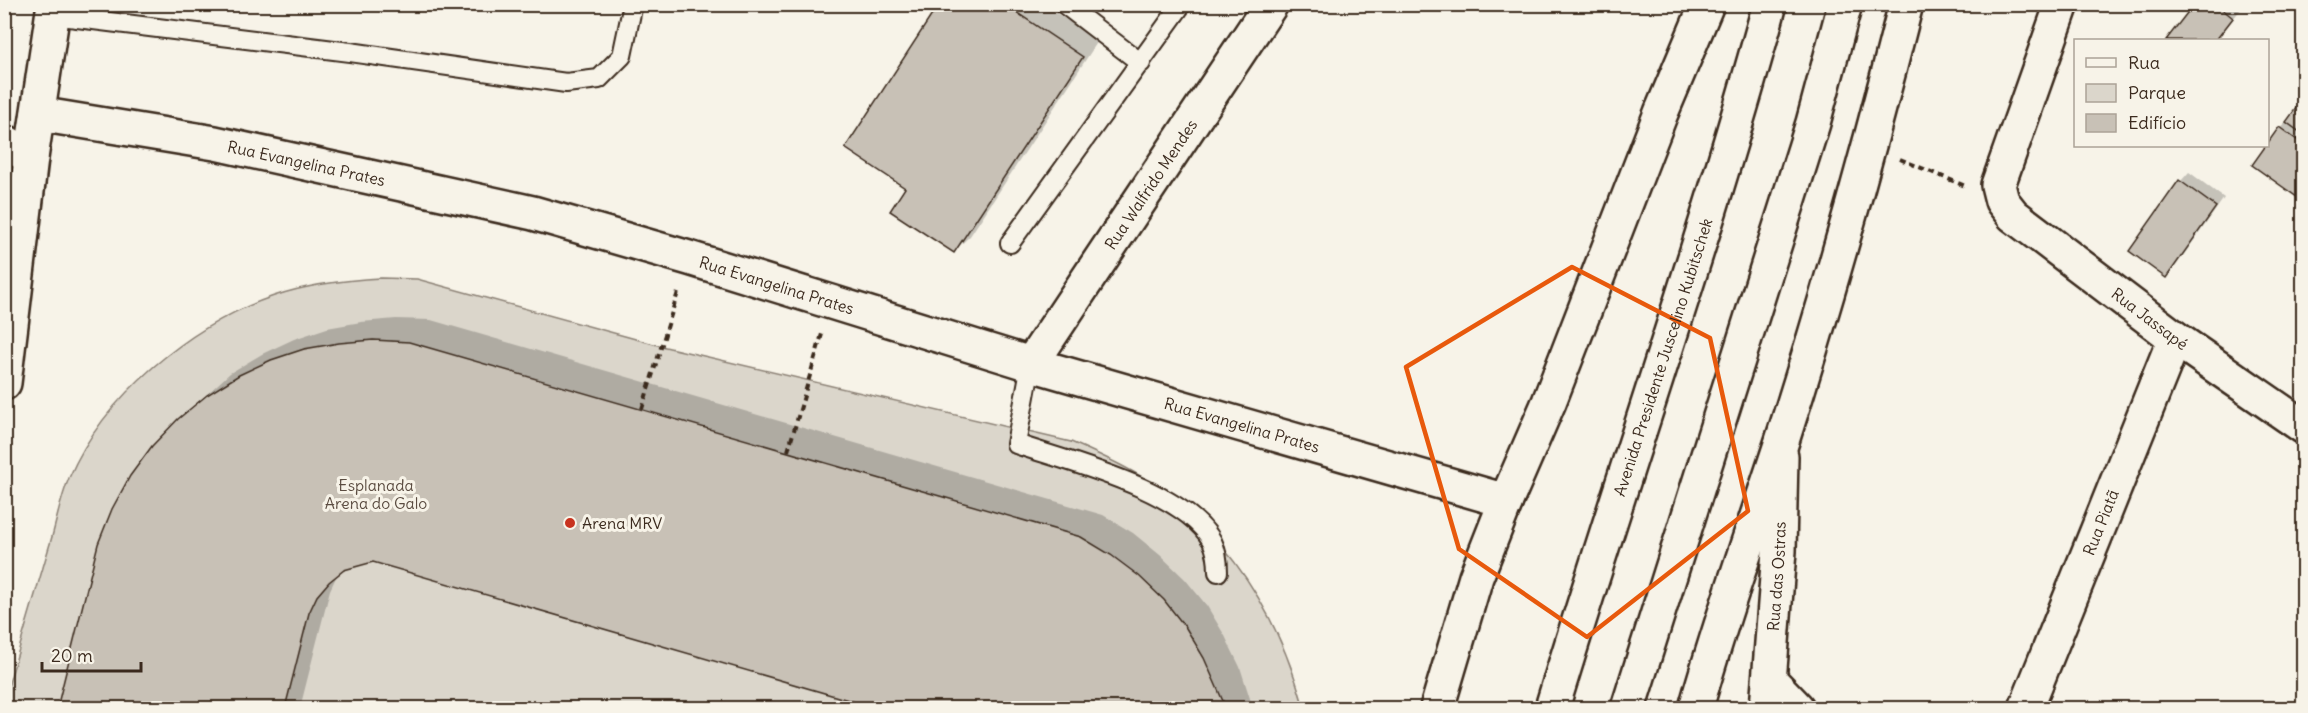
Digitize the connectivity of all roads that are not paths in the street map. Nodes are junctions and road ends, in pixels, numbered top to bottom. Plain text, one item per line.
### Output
1 (633, 4) edge
2 (1064, 4) edge
3 (1182, 4) edge
4 (1271, 4) edge
5 (1707, 4) edge
6 (1770, 4) edge
7 (1845, 4) edge
8 (1906, 4) edge
9 (2062, 4) edge
10 (53, 10) edge
11 (1141, 63) junction
12 (38, 114) junction
13 (18, 150) edge
14 (1010, 243) dead end
15 (2175, 338) junction
16 (1031, 364) junction
17 (4, 383) edge
18 (2304, 427) edge
19 (1781, 443) junction
20 (1506, 501) junction
21 (1218, 572) dead end
22 (1769, 694) edge
23 (1437, 708) edge
24 (1552, 708) edge
25 (1628, 708) edge
26 (1696, 708) edge
27 (1797, 708) edge
28 (2026, 708) edge

1 - 10 lane
2 - 11 lane
3 - 11 lane
4 - 16 main road, Rua Walfrido Mendes
5 - 20 main road
6 - 24 main road, Avenida Presidente Juscelino Kubitschek
7 - 25 main road
8 - 19 main road
9 - 15 main road, Rua Jassapé
10 - 12 main road
11 - 14 lane
12 - 13 main road
12 - 16 main road, Rua Evangelina Prates
13 - 17 main road
15 - 18 main road, Rua Jassapé
15 - 28 main road, Rua Piatã
16 - 20 main road, Rua Evangelina Prates
16 - 21 lane
19 - 22 main road, Rua das Ostras
19 - 26 main road
20 - 23 main road
22 - 27 main road

